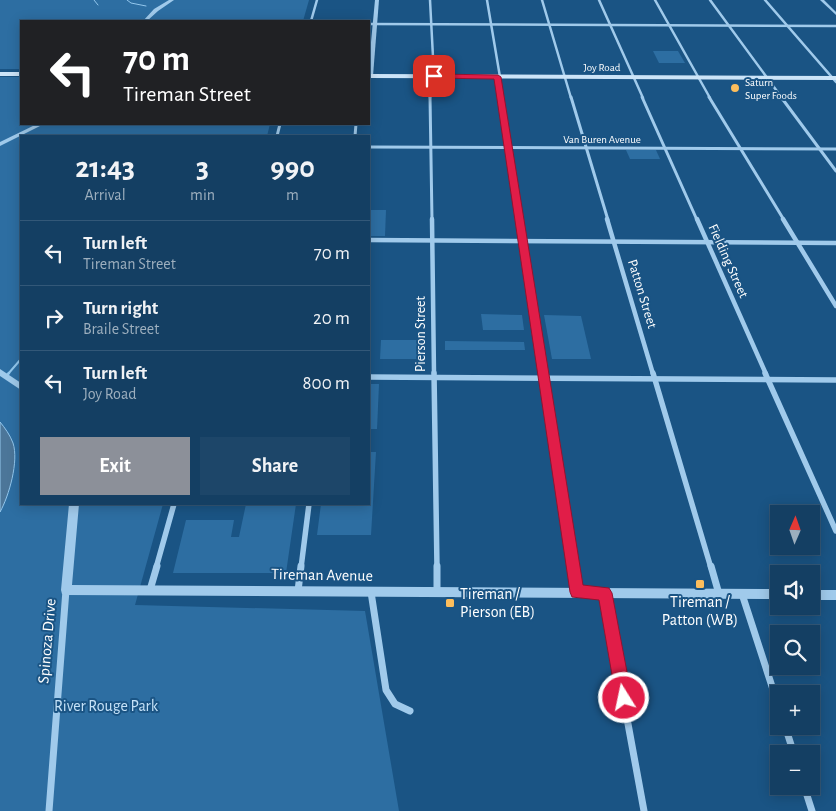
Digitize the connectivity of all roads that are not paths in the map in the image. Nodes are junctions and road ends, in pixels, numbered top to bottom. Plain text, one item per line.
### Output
1 (172, 0) edge
2 (316, 0) edge
3 (378, 0) edge
4 (430, 0) edge
5 (487, 0) edge
6 (542, 0) edge
7 (599, 0) edge
8 (655, 0) edge
9 (710, 0) edge
10 (765, 0) edge
11 (822, 0) edge
12 (836, 14) edge
13 (146, 20) edge
14 (311, 20) edge
15 (370, 24) edge
16 (375, 24) junction
17 (431, 24) junction
18 (491, 24) junction
19 (549, 25) junction
20 (610, 25) junction
21 (669, 25) junction
22 (728, 25) junction
23 (787, 26) junction
24 (836, 26) edge
25 (0, 74) edge
26 (20, 74) edge
27 (370, 76) edge
28 (432, 76) junction
29 (499, 77) junction
30 (564, 77) junction
31 (632, 77) junction
32 (698, 77) junction
33 (766, 78) junction
34 (835, 79) edge
35 (39, 125) edge
36 (0, 144) edge
37 (370, 147) edge
38 (431, 147) junction
39 (508, 147) junction
40 (585, 147) junction
41 (664, 148) junction
42 (740, 148) junction
43 (819, 149) junction
44 (836, 149) edge
45 (836, 171) edge
46 (370, 240) edge
47 (433, 241) junction
48 (524, 241) junction
49 (614, 241) junction
50 (707, 242) junction
51 (798, 242) junction
52 (836, 243) edge
53 (836, 306) edge
54 (0, 372) edge
55 (370, 377) edge
56 (434, 378) junction
57 (543, 378) junction
58 (655, 378) junction
59 (769, 379) junction
60 (836, 380) edge
61 (20, 386) edge
62 (74, 505) edge
63 (174, 505) edge
64 (309, 505) edge
65 (836, 531) edge
66 (66, 590) junction
67 (150, 591) junction
68 (298, 591) junction
69 (371, 592) junction
70 (437, 592) junction
71 (577, 592) junction
72 (604, 593) junction
73 (720, 594) junction
74 (742, 594) junction
75 (770, 594) edge
76 (820, 594) edge
77 (836, 595) edge
78 (772, 685) edge
79 (410, 711) dead end
80 (807, 795) edge
81 (49, 811) edge
82 (644, 811) edge
83 (812, 811) edge

1 - 13 street
2 - 14 street
3 - 16 street
4 - 17 street, Pierson Street
5 - 18 street
6 - 19 street, Patton Street
7 - 20 street, Fielding Street
8 - 21 street
9 - 22 street
10 - 23 street
11 - 12 street
15 - 16 street
16 - 17 street
16 - 27 street
17 - 18 street
17 - 28 street, Pierson Street
18 - 19 street
18 - 29 street
19 - 20 street
19 - 30 street, Patton Street
20 - 21 street
20 - 31 street, Fielding Street
21 - 22 street
21 - 32 street
22 - 23 street
22 - 33 street
23 - 24 street
23 - 34 street
25 - 26 main road
27 - 28 main road, Joy Road
28 - 29 main road, Joy Road
28 - 38 street, Pierson Street
29 - 30 main road, Joy Road
29 - 39 street
30 - 31 main road, Joy Road
30 - 40 street, Patton Street
31 - 32 main road, Joy Road
31 - 41 street, Fielding Street
32 - 33 main road, Joy Road
32 - 42 street
33 - 34 main road, Joy Road
33 - 43 street
35 - 36 street
37 - 38 street, Van Buren Avenue
38 - 39 street, Van Buren Avenue
38 - 47 street, Pierson Street
39 - 40 street, Van Buren Avenue
39 - 48 street
40 - 41 street, Van Buren Avenue
40 - 49 street, Patton Street
41 - 42 street, Van Buren Avenue
41 - 50 street, Fielding Street
42 - 43 street, Van Buren Avenue
42 - 51 street
43 - 44 street, Van Buren Avenue
43 - 45 street
46 - 47 street
47 - 48 street
47 - 56 street, Pierson Street
48 - 49 street
48 - 57 street
49 - 50 street
49 - 58 street, Patton Street
50 - 51 street
50 - 59 street, Fielding Street
51 - 52 street
51 - 53 street
54 - 61 street
55 - 56 street
56 - 57 street
56 - 70 street, Pierson Street
57 - 58 street
57 - 71 street
58 - 59 street
58 - 73 street, Patton Street
59 - 60 street
59 - 65 street, Fielding Street
62 - 66 street, Spinoza Drive
63 - 67 street
64 - 68 street
66 - 67 street, Tireman Avenue
66 - 81 street, Spinoza Drive
67 - 68 street, Tireman Avenue
68 - 69 street, Tireman Avenue
69 - 70 street, Tireman Avenue
69 - 79 street
70 - 71 street, Tireman Avenue
71 - 72 street, Tireman Avenue
72 - 73 street
72 - 82 street
73 - 74 street
74 - 75 street
74 - 78 street
76 - 77 street
80 - 83 street

